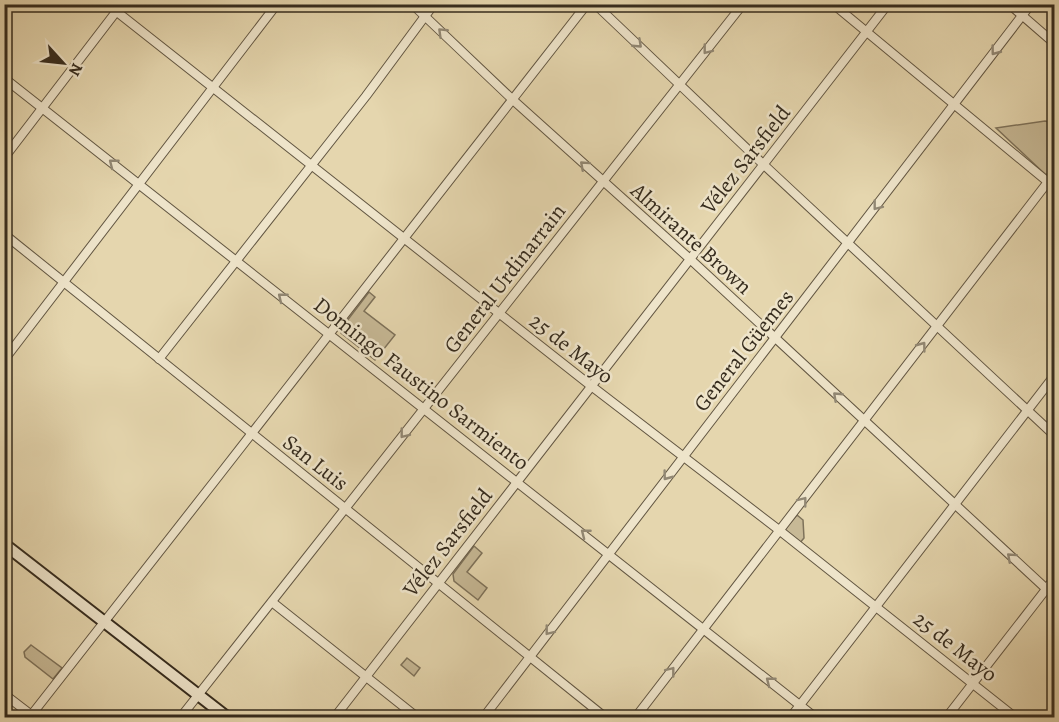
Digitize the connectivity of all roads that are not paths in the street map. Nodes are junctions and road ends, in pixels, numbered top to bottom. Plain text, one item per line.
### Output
1 (107, 4) edge
2 (122, 4) edge
3 (278, 4) edge
4 (412, 4) edge
5 (434, 4) edge
6 (588, 4) edge
7 (595, 4) edge
8 (743, 4) edge
9 (833, 4) edge
10 (888, 4) edge
11 (1009, 4) edge
12 (1031, 4) edge
13 (117, 12) junction
14 (425, 16) junction
15 (1022, 16) junction
16 (867, 33) junction
17 (1054, 43) edge
18 (4, 78) edge
19 (680, 84) junction
20 (213, 88) junction
21 (513, 100) junction
22 (955, 104) junction
23 (43, 108) junction
24 (4, 158) edge
25 (311, 165) junction
26 (764, 165) junction
27 (1054, 174) edge
28 (603, 182) junction
29 (140, 185) junction
30 (1051, 185) edge
31 (4, 234) edge
32 (404, 239) junction
33 (849, 242) junction
34 (690, 259) junction
35 (237, 260) junction
36 (65, 283) junction
37 (499, 314) junction
38 (937, 326) junction
39 (330, 335) junction
40 (775, 339) junction
41 (159, 359) junction
42 (4, 360) edge
43 (1054, 376) edge
44 (590, 386) junction
45 (424, 409) junction
46 (1028, 410) junction
47 (864, 421) junction
48 (253, 435) junction
49 (1054, 435) edge
50 (682, 456) junction
51 (517, 480) junction
52 (955, 506) junction
53 (345, 509) junction
54 (779, 530) junction
55 (4, 544) edge
56 (610, 553) junction
57 (1054, 579) edge
58 (438, 583) junction
59 (1046, 589) junction
60 (1054, 596) edge
61 (272, 602) junction
62 (876, 606) junction
63 (103, 621) junction
64 (704, 629) junction
65 (530, 657) junction
66 (366, 676) junction
67 (973, 683) junction
68 (4, 694) edge
69 (198, 694) junction
70 (800, 705) junction
71 (32, 717) edge
72 (180, 717) edge
73 (228, 717) edge
74 (334, 717) edge
75 (418, 717) edge
76 (483, 717) edge
77 (606, 717) edge
78 (635, 717) edge
79 (790, 717) edge
80 (816, 717) edge
81 (946, 717) edge
82 (1016, 717) edge

1 - 13 street, 25 de Mayo
2 - 13 street
3 - 20 street
4 - 14 street, Almirante Brown
5 - 14 street
6 - 21 street
7 -> 19 street
8 -> 19 street, General Urdinarrain
9 - 16 street
10 - 16 street, Vélez Sarsfield
11 - 15 street
12 - 15 street, General Güemes
13 - 20 street, 25 de Mayo
13 - 23 street
21 -> 14 street, Almirante Brown
14 - 25 street
15 - 17 street
15 -> 22 street, General Güemes
16 - 22 street
16 - 26 street, Vélez Sarsfield
18 - 23 street, Domingo Faustino Sarmiento
19 - 26 street
19 - 28 street, General Urdinarrain
20 - 25 street, 25 de Mayo
20 - 29 street
28 -> 21 street, Almirante Brown
21 - 32 street
22 - 30 street
22 -> 33 street, General Güemes
23 - 24 street
29 -> 23 street, Domingo Faustino Sarmiento
25 - 32 street, 25 de Mayo
25 - 35 street
26 - 33 street
26 - 34 street, Vélez Sarsfield
27 - 30 street
28 - 34 street, Almirante Brown
28 - 37 street, General Urdinarrain
29 - 35 street, Domingo Faustino Sarmiento
29 - 36 street
30 - 38 street
31 - 36 street, San Luis
32 - 37 street, 25 de Mayo
32 - 39 street
33 - 38 street
33 - 40 street, General Güemes
34 - 40 street, Almirante Brown
34 - 44 street, Vélez Sarsfield
39 -> 35 street, Domingo Faustino Sarmiento
35 - 41 street
36 - 41 street, San Luis
36 - 42 street
37 - 44 street, 25 de Mayo
37 - 45 street, General Urdinarrain
38 - 46 street
47 -> 38 street
39 - 45 street, Domingo Faustino Sarmiento
39 - 48 street
47 -> 40 street, Almirante Brown
40 - 50 street, General Güemes
41 - 48 street, San Luis
43 - 46 street
44 - 50 street, 25 de Mayo
44 - 51 street, Vélez Sarsfield
45 - 51 street, Domingo Faustino Sarmiento
45 -> 53 street, General Urdinarrain
46 - 49 street
46 - 52 street
47 - 52 street, Almirante Brown
54 -> 47 street
48 - 53 street, San Luis
48 - 63 street
50 - 54 street, 25 de Mayo
50 -> 56 street, General Güemes
56 -> 51 street, Domingo Faustino Sarmiento
51 - 58 street, Vélez Sarsfield
59 -> 52 street, Almirante Brown
52 - 62 street
53 - 58 street, San Luis
53 - 61 street, General Urdinarrain
54 - 62 street, 25 de Mayo
54 - 64 street
55 - 63 street
56 - 64 street, Domingo Faustino Sarmiento
56 -> 65 street, General Güemes
57 - 59 street
58 - 65 street, San Luis
58 - 66 street, Vélez Sarsfield
59 - 60 street, Almirante Brown
59 - 67 street
61 - 66 street
61 - 69 street, General Urdinarrain
62 - 67 street, 25 de Mayo
62 - 70 street
63 - 69 street
63 - 71 street
70 -> 64 street, Domingo Faustino Sarmiento
78 -> 64 street
65 - 76 street, General Güemes
65 - 77 street, San Luis
66 - 74 street, Vélez Sarsfield
66 - 75 street
67 - 81 street
67 - 82 street, 25 de Mayo
68 - 71 street
69 - 72 street, General Urdinarrain
69 - 73 street
70 - 79 street
70 - 80 street, Domingo Faustino Sarmiento

